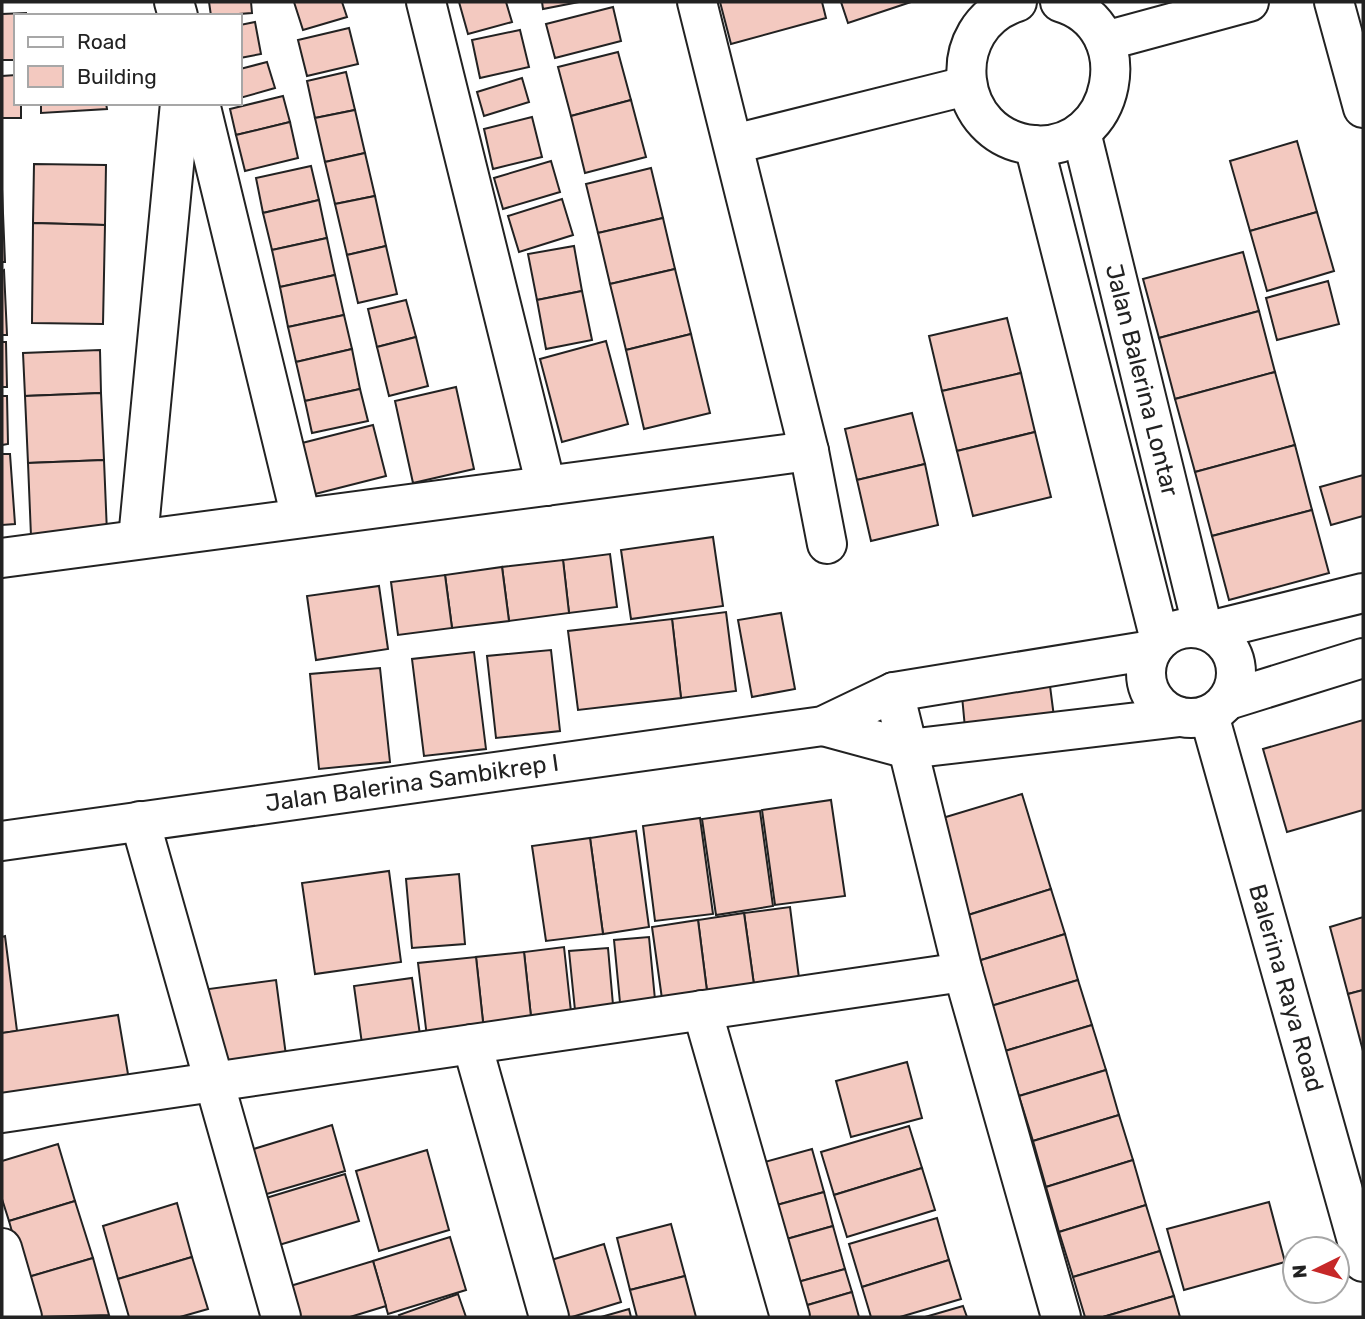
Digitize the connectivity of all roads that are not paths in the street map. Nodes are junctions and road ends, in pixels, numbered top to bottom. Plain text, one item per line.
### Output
1 (426, 2) edge
2 (698, 2) edge
3 (1060, 2) edge
4 (1249, 2) edge
5 (1334, 2) edge
6 (1009, 3) edge
7 (1105, 41) junction
8 (966, 86) junction
9 (180, 105) edge
10 (200, 105) edge
11 (1363, 108) edge
12 (1081, 132) junction
13 (734, 144) junction
14 (1034, 145) junction
15 (809, 451) junction
16 (546, 486) junction
17 (301, 518) junction
18 (138, 539) junction
19 (827, 544) dead end
20 (2, 558) edge
21 (1363, 593) edge
22 (1206, 630) junction
23 (1156, 645) junction
24 (1363, 658) edge
25 (894, 692) junction
26 (1206, 711) junction
27 (822, 726) junction
28 (908, 749) junction
29 (140, 821) junction
30 (2, 841) edge
31 (962, 972) junction
32 (702, 1010) junction
33 (472, 1044) junction
34 (213, 1082) junction
35 (2, 1113) edge
36 (2, 1248) edge
37 (1363, 1262) edge
38 (22, 1317) edge
39 (281, 1317) edge
40 (549, 1317) edge
41 (790, 1317) edge
42 (1061, 1317) edge

1 - 16 street
2 - 13 street
3 - 7 street
4 - 7 street
5 - 11 street
6 - 8 street
7 - 12 street
8 - 13 street
8 - 14 street
9 - 18 street
10 - 17 street
12 - 14 street
12 - 22 street, Jalan Balerina Lontar
13 - 15 street
14 - 23 street, Jalan Balerina Lontar
15 - 16 street
15 - 19 street
16 - 17 street
17 - 18 street
18 - 20 street
21 - 22 street
22 - 23 street
22 - 26 street
23 - 25 street, Jalan Balerina Sambikrep I
23 - 26 street
24 - 26 street, Jalan Balerina Sambikrep I
25 - 27 street, Jalan Balerina Sambikrep I
25 - 28 street
26 - 28 street, Jalan Balerina Sambikrep I
26 - 37 street, Balerina Raya Road
27 - 28 street, Jalan Balerina Sambikrep I
27 - 29 street, Jalan Balerina Sambikrep I
28 - 31 street
29 - 30 street, Jalan Balerina Sambikrep I
29 - 34 street
31 - 32 street
31 - 42 street
32 - 33 street
32 - 41 street
33 - 34 street
33 - 40 street
34 - 35 street
34 - 39 street
36 - 38 street

